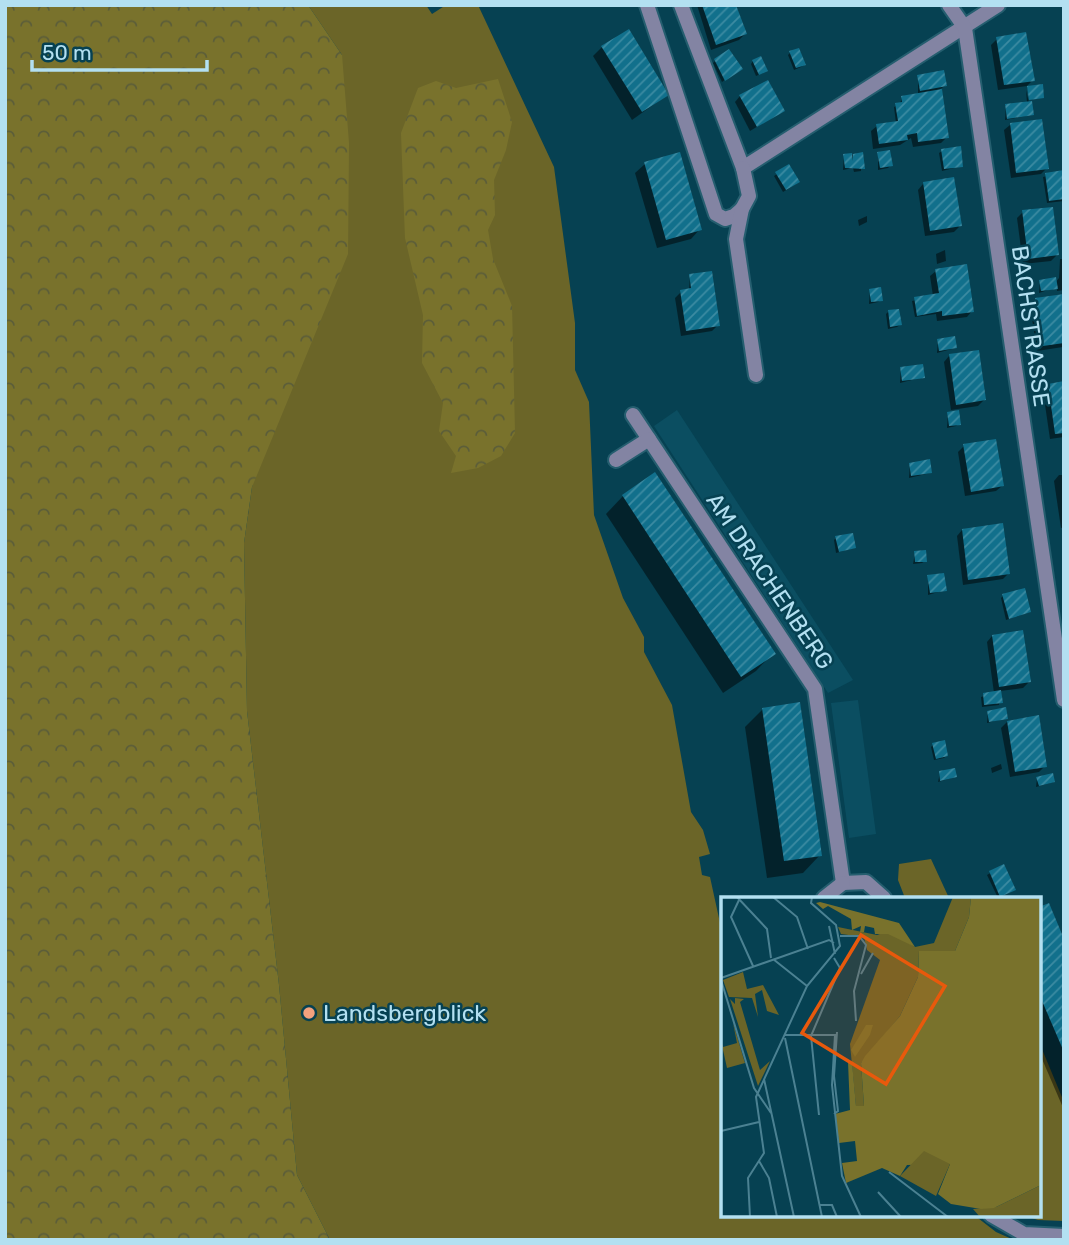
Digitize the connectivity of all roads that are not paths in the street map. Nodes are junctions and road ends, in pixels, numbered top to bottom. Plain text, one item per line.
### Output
1 (647, 5) edge
2 (681, 5) edge
3 (949, 5) edge
4 (998, 5) edge
5 (965, 28) junction
6 (743, 168) junction
7 (742, 209) junction
8 (756, 375) dead end
9 (633, 415) dead end
10 (649, 439) junction
11 (616, 460) dead end
12 (1064, 699) edge
13 (843, 883) junction
14 (825, 897) edge
15 (883, 897) edge
16 (994, 1217) edge
17 (1064, 1237) edge

1 - 7 street
2 - 6 street
3 - 5 street, BACHSTRASSE
4 - 5 street
5 - 6 street
5 - 12 street, BACHSTRASSE
6 - 7 street
7 - 8 street
9 - 10 street, AM DRACHENBERG
10 - 11 street
10 - 13 street, AM DRACHENBERG
13 - 14 street
13 - 15 street
16 - 17 street

